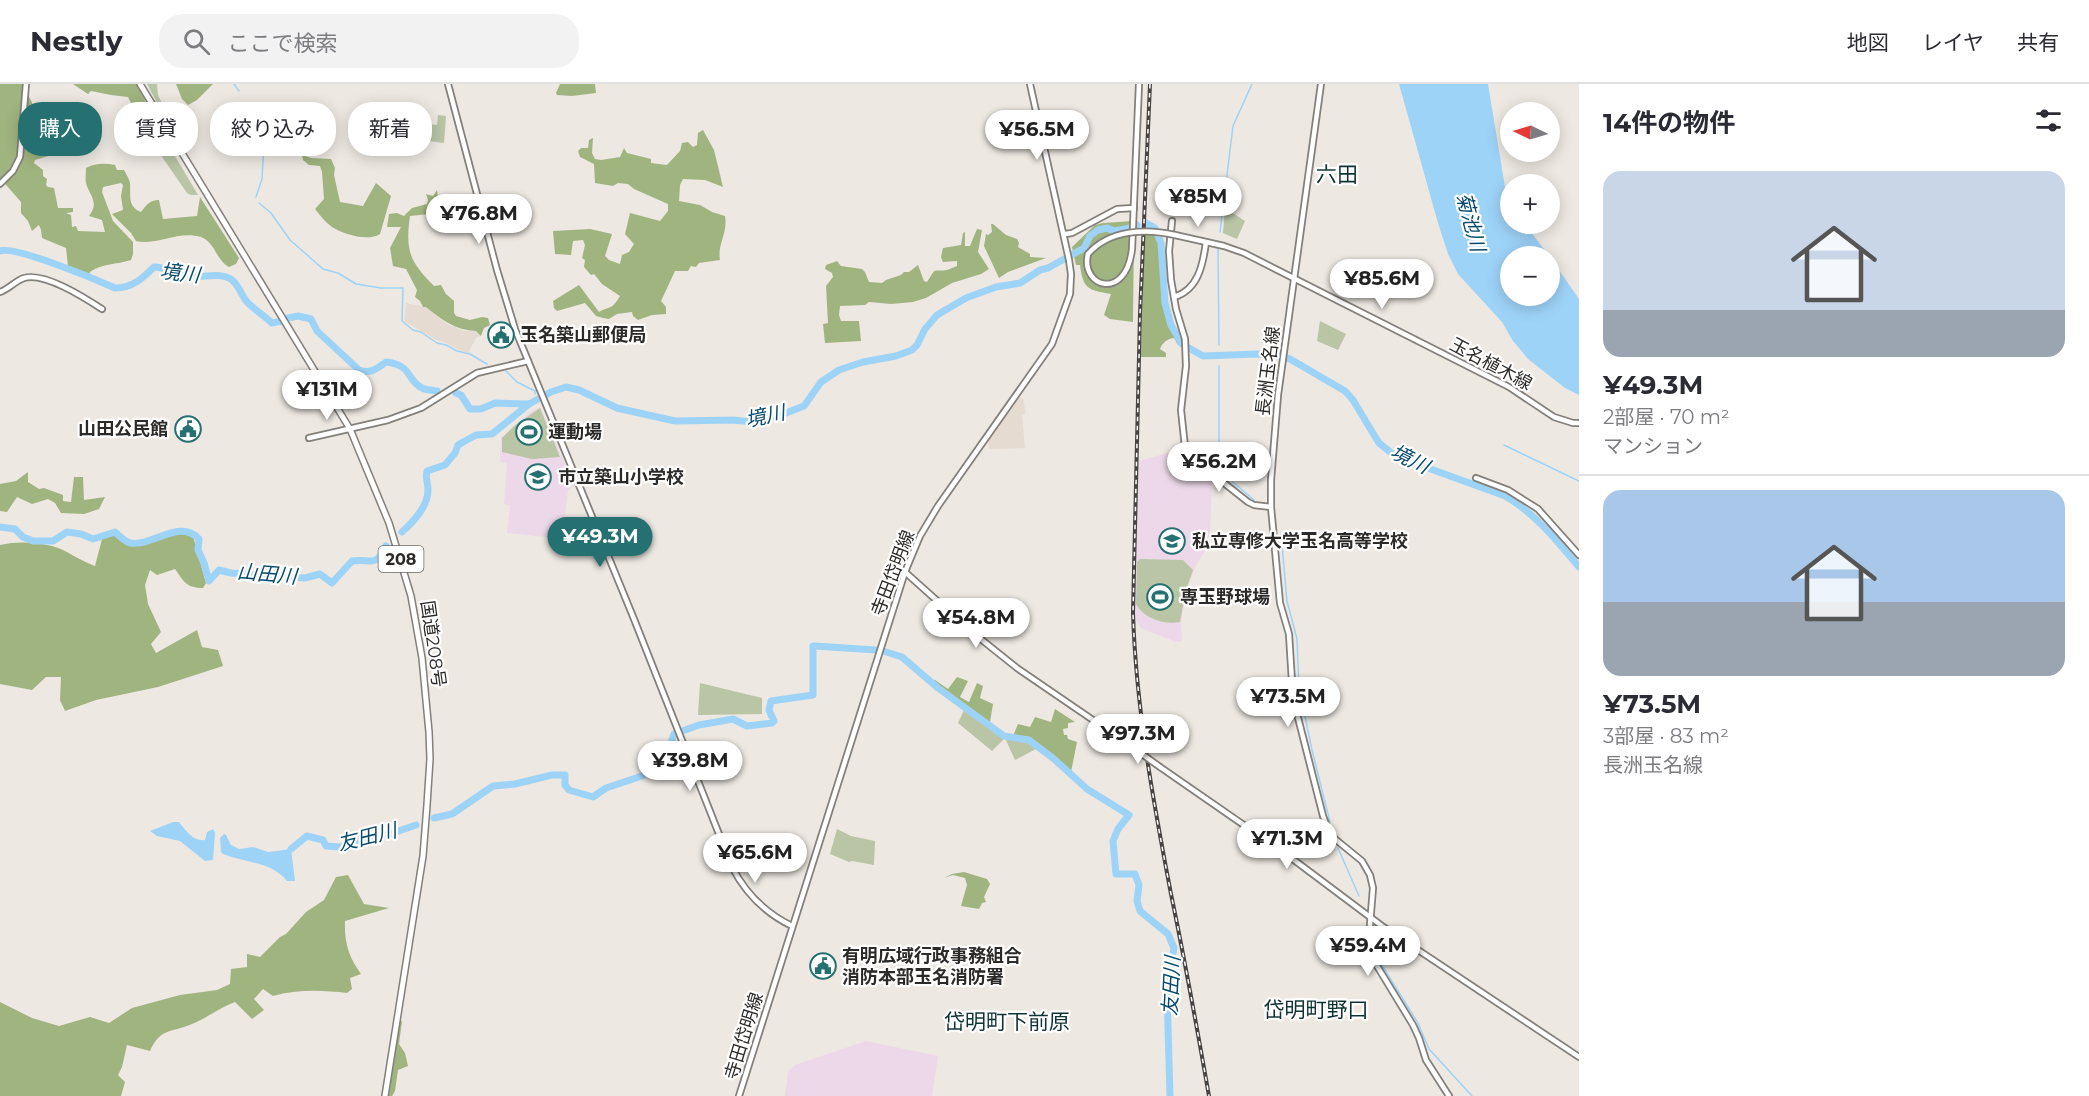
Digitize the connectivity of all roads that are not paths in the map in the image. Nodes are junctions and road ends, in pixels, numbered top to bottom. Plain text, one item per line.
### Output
1 (26, 84) edge
2 (140, 84) edge
3 (448, 84) edge
4 (1030, 84) edge
5 (1139, 84) edge
6 (1321, 84) edge
7 (0, 184) edge
8 (1134, 208) junction
9 (1172, 221) dead end
10 (1065, 234) junction
11 (1206, 242) junction
12 (1294, 277) junction
13 (0, 292) edge
14 (1174, 297) junction
15 (102, 309) dead end
16 (528, 361) junction
17 (1579, 423) edge
18 (350, 429) junction
19 (309, 438) dead end
20 (1476, 478) dead end
21 (1271, 507) junction
22 (1579, 555) edge
23 (904, 572) junction
24 (1370, 916) junction
25 (792, 926) junction
26 (1579, 1057) edge
27 (385, 1096) edge
28 (739, 1096) edge
29 (1449, 1096) edge

1 - 7 street
2 - 18 highway, 国道208号 / 208
3 - 16 street
4 - 10 street, 寺田岱明線
5 - 8 street
6 - 12 street, 長洲玉名線
8 - 10 street
8 - 11 street, bridge
9 - 14 street
10 - 23 street, 寺田岱明線
11 - 12 street
11 - 14 street
12 - 17 street, 玉名植木線
12 - 21 street, 長洲玉名線
13 - 15 street
14 - 21 street
16 - 18 street
16 - 25 street
18 - 19 street
18 - 27 highway, 国道208号 / 208
20 - 22 street
21 - 24 street, 長洲玉名線
23 - 24 street, bridge
23 - 25 street, 寺田岱明線
24 - 26 street
24 - 29 street, 長洲玉名線
25 - 28 street, 寺田岱明線

